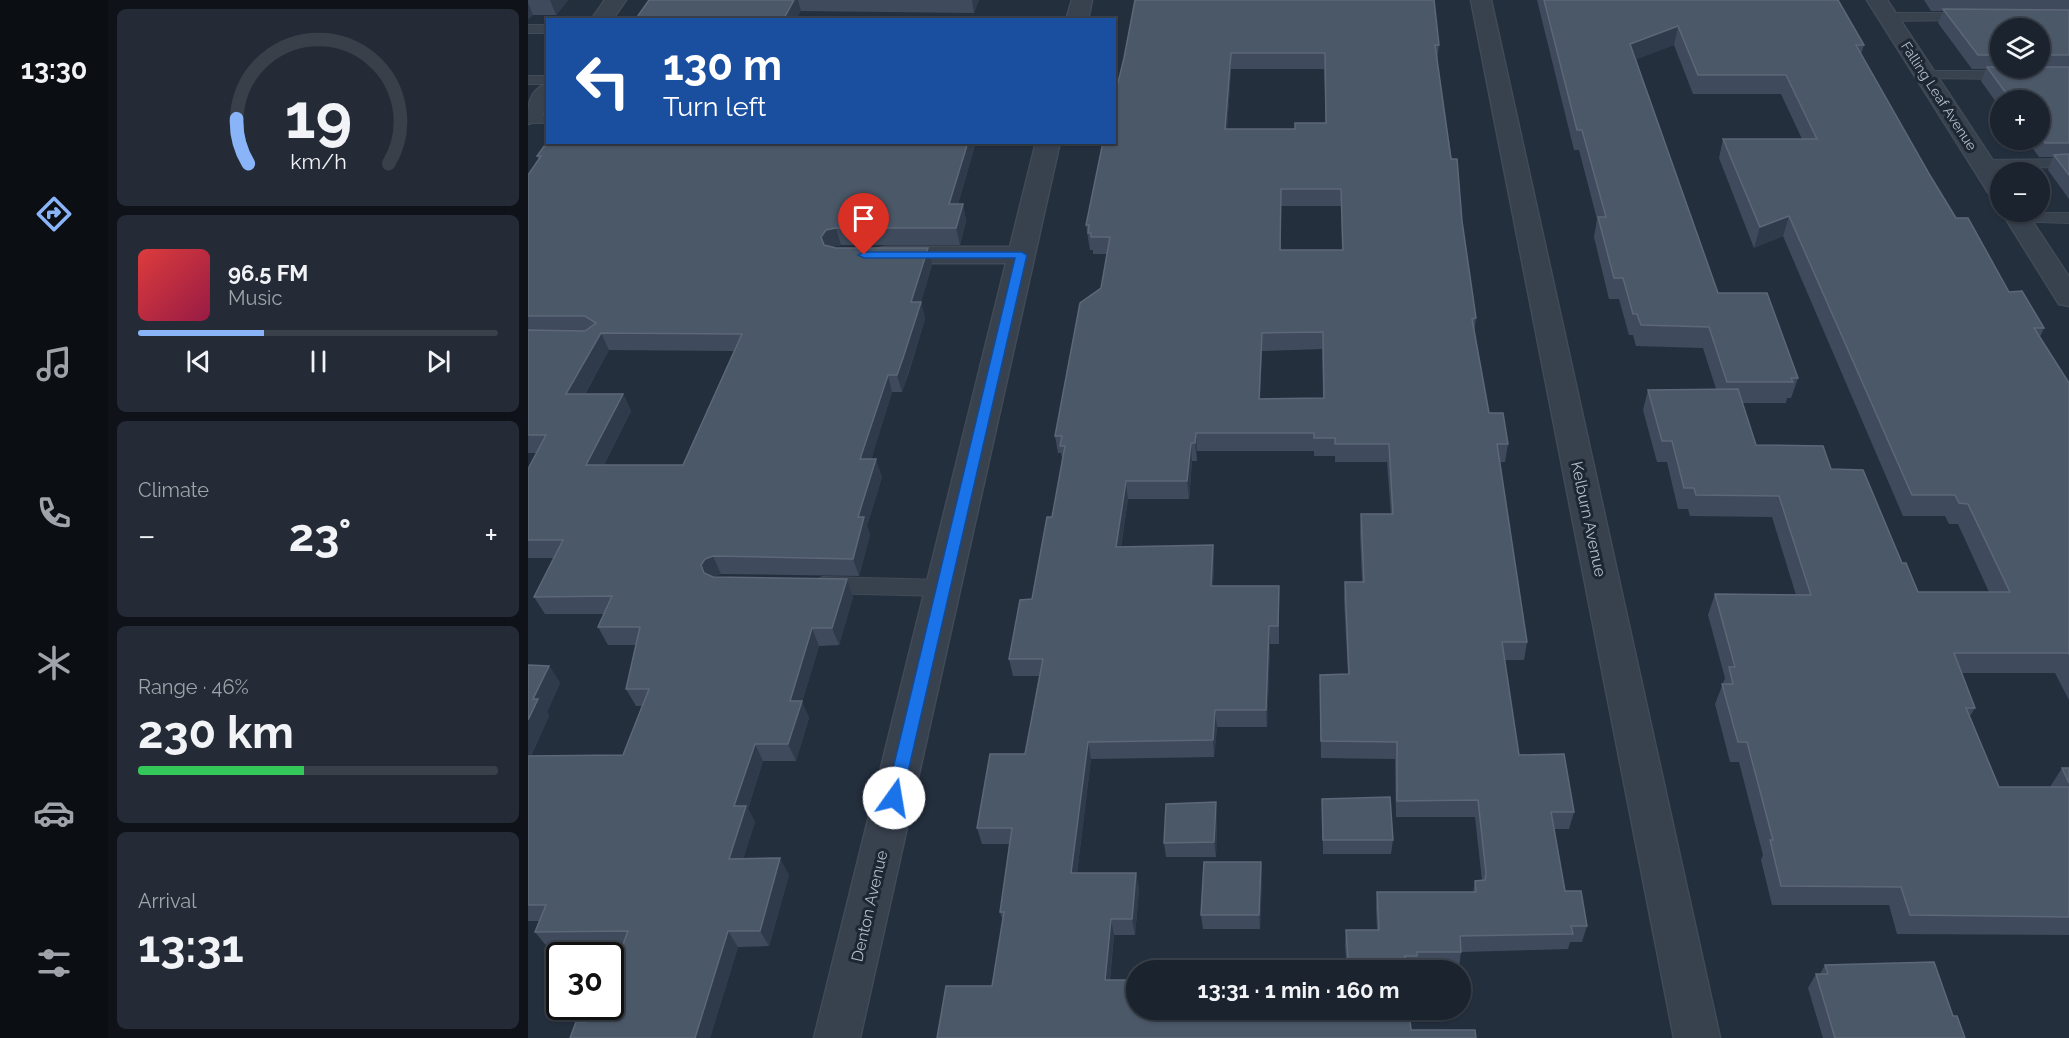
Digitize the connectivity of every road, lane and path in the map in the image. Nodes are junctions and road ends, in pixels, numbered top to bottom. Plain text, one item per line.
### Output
1 (616, 0) edge
2 (1082, 0) edge
3 (1481, 0) edge
4 (1882, 8) edge
5 (1978, 17) edge
6 (602, 18) edge
7 (1078, 18) edge
8 (528, 29) edge
9 (546, 29) edge
10 (1925, 75) junction
11 (1990, 75) edge
12 (528, 80) edge
13 (546, 80) edge
14 (546, 94) edge
15 (528, 118) edge
16 (546, 119) edge
17 (1048, 144) edge
18 (2069, 163) edge
19 (1983, 164) junction
20 (1990, 175) edge
21 (2050, 217) edge
22 (2069, 218) edge
23 (2021, 222) edge
24 (864, 255) edge
25 (1022, 255) junction
26 (2068, 293) edge
27 (798, 585) edge
28 (943, 588) junction
29 (837, 1038) edge
30 (1697, 1038) edge

1 - 6 street
2 - 7 street
3 - 30 street, Kelburn Avenue
4 - 5 lane
4 - 10 street, Falling Leaf Avenue
8 - 9 lane
10 - 11 lane
10 - 19 street, Falling Leaf Avenue
12 - 13 lane
14 - 15 street
15 - 16 lane
17 - 25 street, Denton Avenue
18 - 19 lane
19 - 20 street, Falling Leaf Avenue
21 - 22 lane
23 - 26 street
24 - 25 street
25 - 28 street, Denton Avenue
27 - 28 lane
28 - 29 street, Denton Avenue

